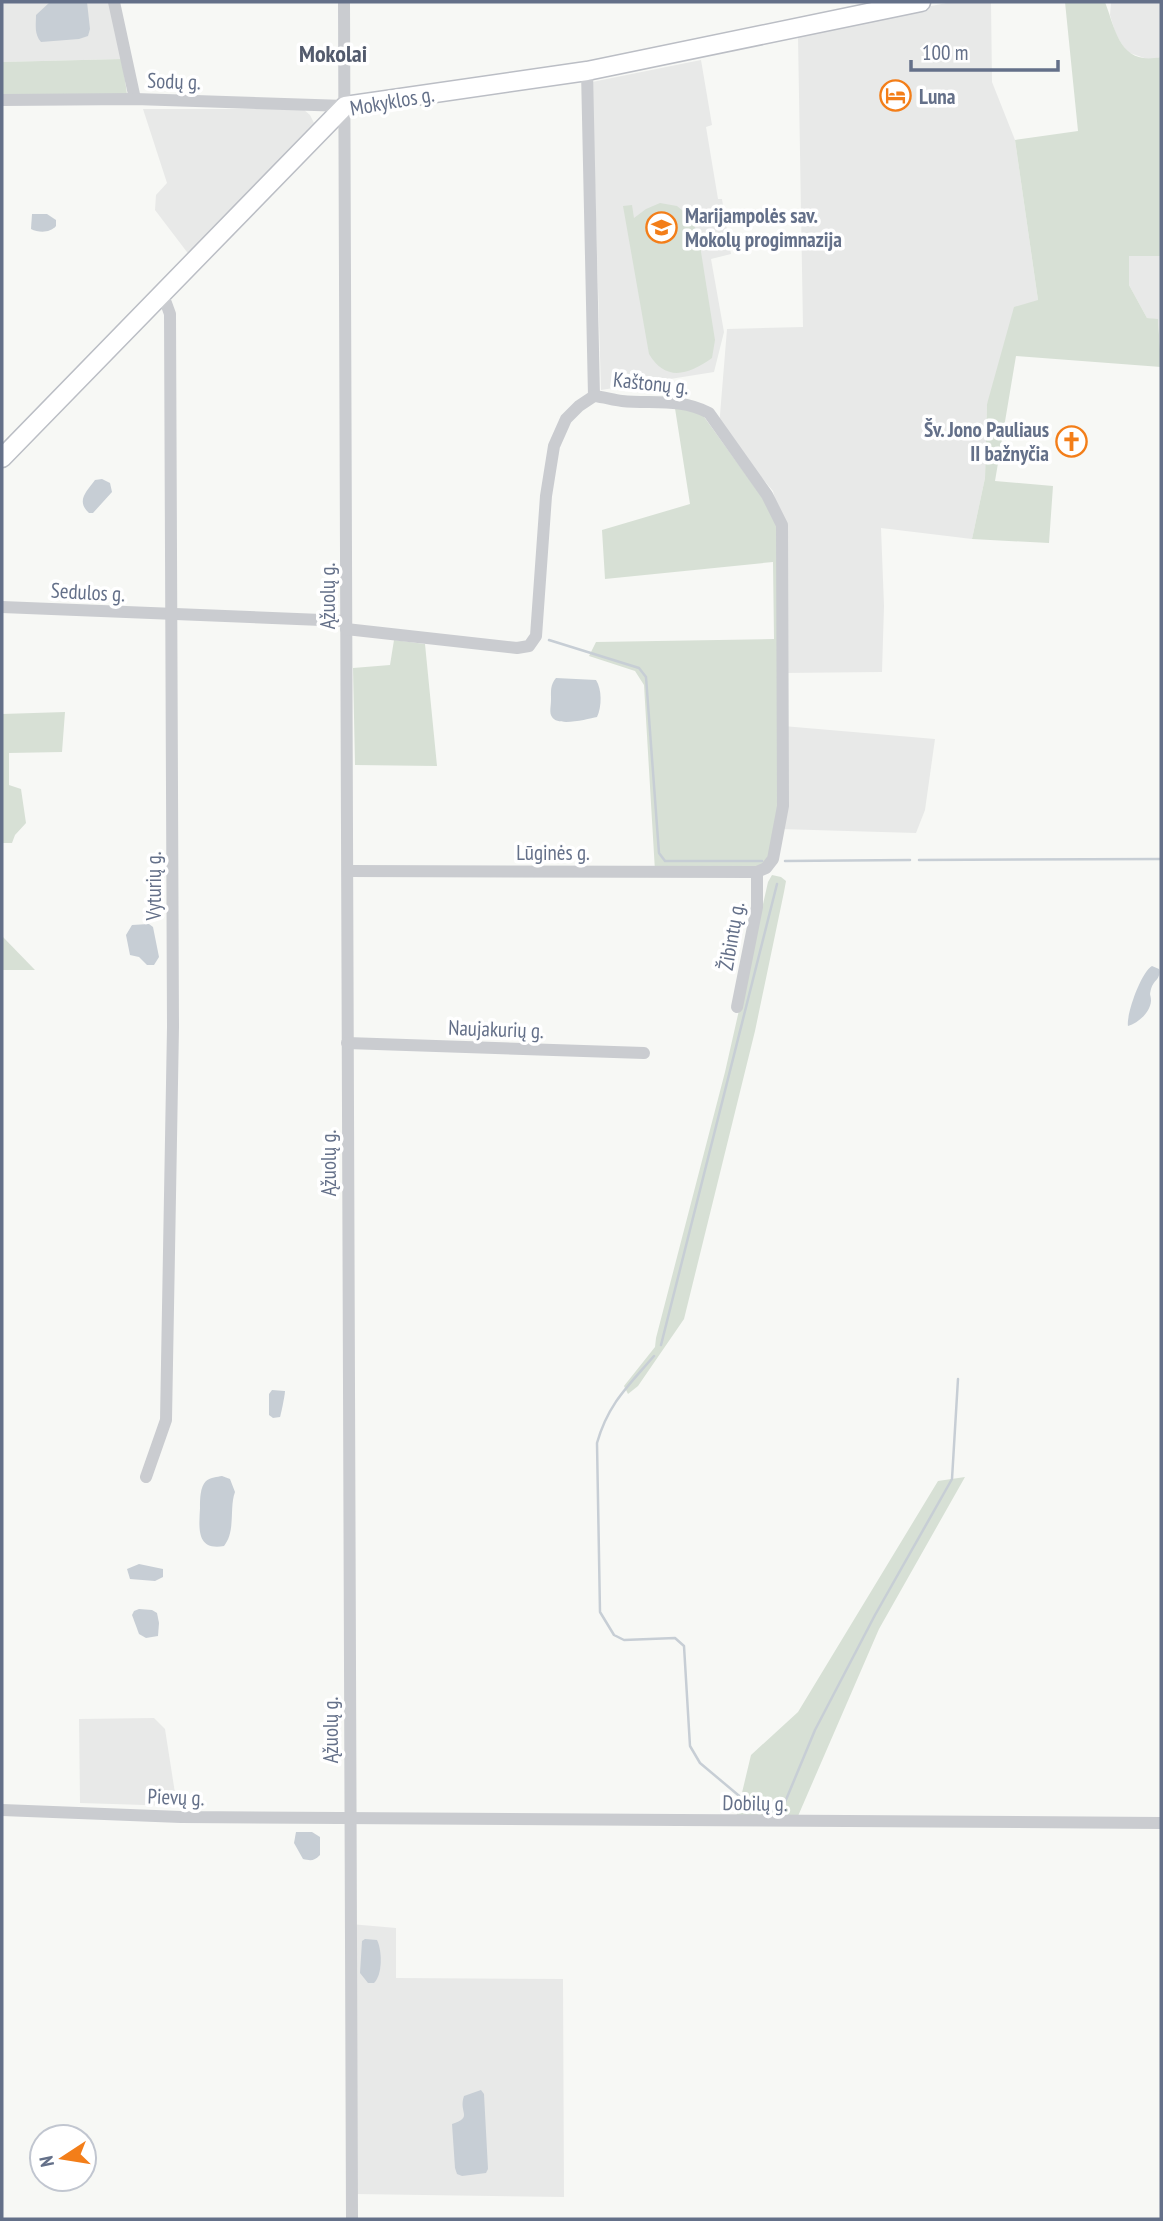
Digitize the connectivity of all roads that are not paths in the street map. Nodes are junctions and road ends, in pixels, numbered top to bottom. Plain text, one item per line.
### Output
1 (114, 2) edge
2 (344, 2) edge
3 (920, 2) edge
4 (587, 71) junction
5 (135, 99) junction
6 (2, 100) edge
7 (345, 106) junction
8 (158, 295) junction
9 (594, 396) junction
10 (2, 458) edge
11 (2, 607) edge
12 (172, 615) junction
13 (346, 625) junction
14 (348, 871) junction
15 (757, 872) junction
16 (737, 1007) dead end
17 (347, 1043) junction
18 (644, 1053) dead end
19 (146, 1476) dead end
20 (2, 1810) edge
21 (349, 1817) junction
22 (1161, 1823) edge
23 (352, 2219) edge

1 - 5 street
2 - 7 street, Ąžuolų g.
3 - 4 main road, Mokyklos g.
4 - 7 main road, Mokyklos g.
4 - 9 street
5 - 6 street, Sodų g.
5 - 7 street, Sodų g.
7 - 8 main road, Mokyklos g.
7 - 13 street, Ąžuolų g.
8 - 10 main road, Mokyklos g.
8 - 12 street, Vyturių g.
9 - 13 street, Kaštonų g.
9 - 15 street, Kaštonų g.
11 - 12 street, Sedulos g.
12 - 13 street, Sedulos g.
12 - 19 street, Vyturių g.
13 - 14 street, Ąžuolų g.
14 - 15 street, Lūginės g.
14 - 17 street, Ąžuolų g.
15 - 16 street, Žibintų g.
17 - 18 street, Naujakurių g.
17 - 21 street, Ąžuolų g.
20 - 21 street, Pievų g.
21 - 22 street, Dobilų g.
21 - 23 street, Ąžuolų g.

